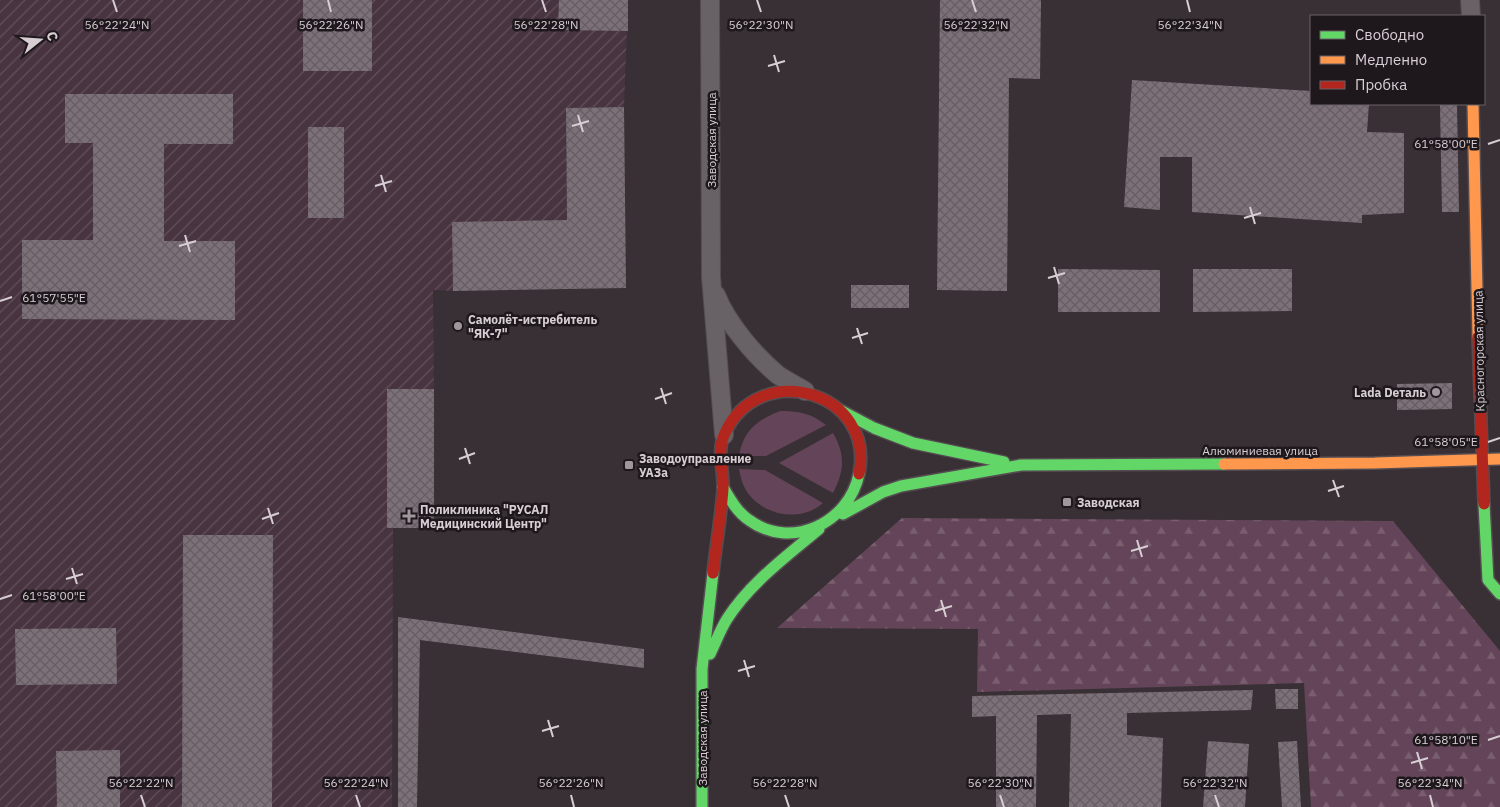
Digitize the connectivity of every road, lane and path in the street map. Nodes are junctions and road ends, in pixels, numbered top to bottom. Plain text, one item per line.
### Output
1 (710, 0) edge
2 (1470, 0) edge
3 (1471, 15) edge
4 (1473, 105) edge
5 (711, 280) junction
6 (807, 392) junction
7 (839, 410) junction
8 (724, 435) junction
9 (1500, 459) edge
10 (1481, 460) junction
11 (1021, 465) junction
12 (723, 486) junction
13 (836, 517) junction
14 (824, 526) junction
15 (1500, 594) edge
16 (702, 669) junction
17 (702, 807) edge

1 - 5 street, Заводская улица
2 - 3 street
4 - 10 main road, Красногорская улица
5 - 6 street
5 - 8 street, Заводская улица
6 - 7 main road
6 - 8 main road
7 - 11 main road
7 - 13 main road
8 - 12 main road
9 - 10 main road, Алюминиевая улица
10 - 11 main road, Алюминиевая улица
10 - 15 main road, Красногорская улица
11 - 13 main road
12 - 14 main road
12 - 16 main road, Заводская улица
13 - 14 main road
14 - 16 main road
16 - 17 main road, Заводская улица

